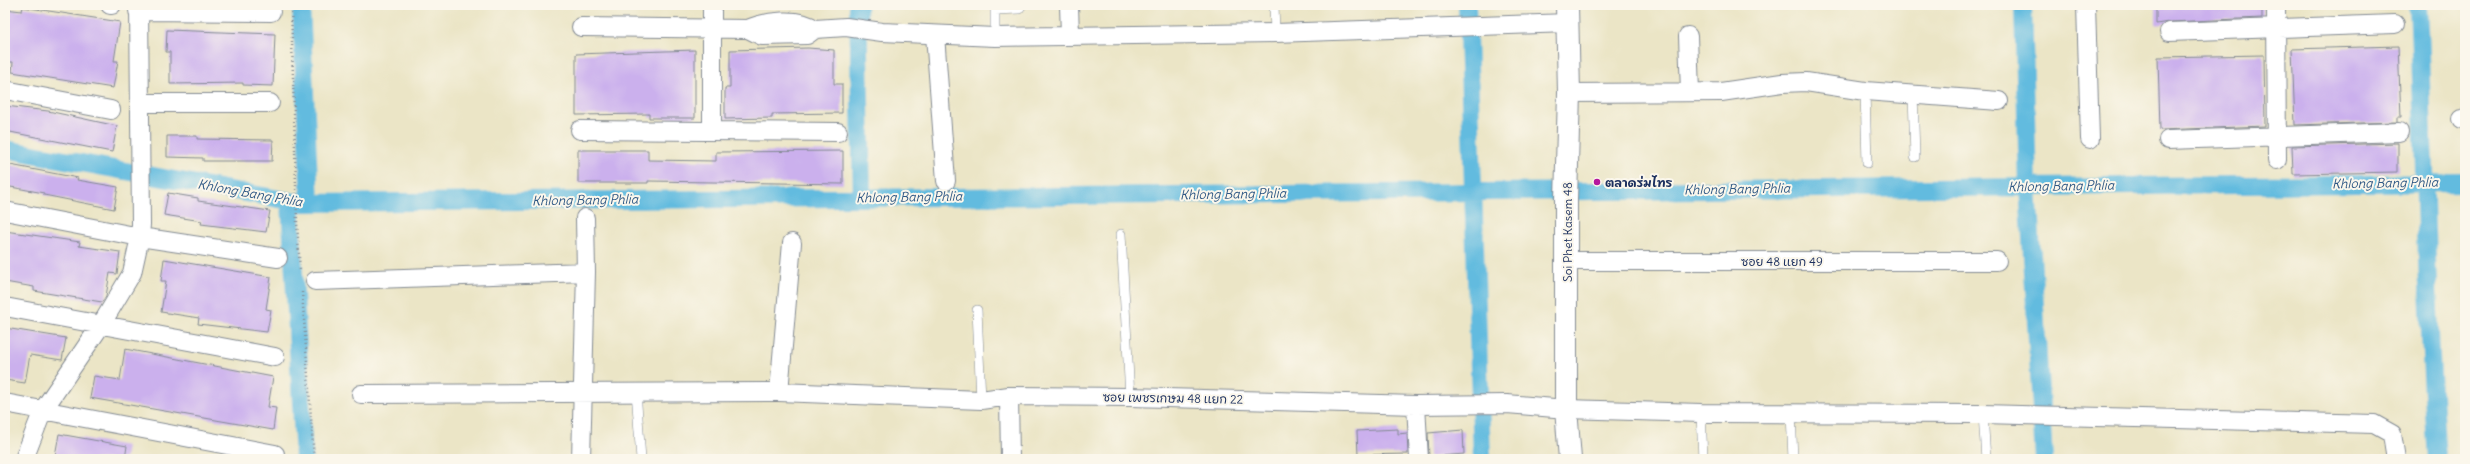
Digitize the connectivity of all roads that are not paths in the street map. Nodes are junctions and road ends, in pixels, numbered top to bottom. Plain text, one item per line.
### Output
1 (712, 5) edge
2 (1022, 5) edge
3 (1069, 5) edge
4 (1274, 5) edge
5 (2086, 5) edge
6 (2276, 5) edge
7 (138, 8) edge
8 (995, 8) edge
9 (271, 12) dead end
10 (1568, 14) edge
11 (2395, 24) dead end
12 (580, 27) dead end
13 (712, 29) junction
14 (2276, 29) junction
15 (2169, 32) dead end
16 (1276, 33) junction
17 (935, 35) junction
18 (1070, 35) junction
19 (1688, 36) dead end
20 (995, 37) junction
21 (5, 90) edge
22 (1865, 91) junction
23 (1690, 92) junction
24 (1569, 93) junction
25 (1913, 94) junction
26 (1999, 101) dead end
27 (270, 103) dead end
28 (141, 108) junction
29 (111, 110) dead end
30 (580, 130) dead end
31 (712, 131) junction
32 (838, 132) dead end
33 (2399, 132) dead end
34 (2278, 136) junction
35 (2090, 139) dead end
36 (2168, 140) dead end
37 (1915, 157) dead end
38 (2277, 160) dead end
39 (1867, 163) dead end
40 (946, 181) dead end
41 (5, 211) edge
42 (585, 218) dead end
43 (141, 231) junction
44 (1121, 234) dead end
45 (792, 243) dead end
46 (278, 258) dead end
47 (1567, 261) junction
48 (1998, 261) dead end
49 (586, 272) junction
50 (306, 281) road end
51 (5, 307) edge
52 (976, 310) dead end
53 (101, 325) junction
54 (275, 357) dead end
55 (636, 391) junction
56 (779, 392) junction
57 (584, 393) junction
58 (361, 394) dead end
59 (1009, 396) junction
60 (1130, 396) junction
61 (981, 400) junction
62 (5, 403) edge
63 (1416, 405) junction
64 (1566, 409) junction
65 (43, 410) junction
66 (1701, 413) junction
67 (1791, 413) junction
68 (1983, 414) junction
69 (274, 454) dead end
70 (24, 459) edge
71 (581, 459) edge
72 (641, 459) edge
73 (1010, 459) edge
74 (1419, 459) edge
75 (1570, 459) edge
76 (1703, 459) edge
77 (1793, 459) edge
78 (1986, 459) edge
79 (2396, 459) edge

1 - 13 street
2 - 8 lane
3 - 18 street
4 - 16 lane
5 - 35 street
6 - 14 street
7 - 9 street
7 - 28 street
8 - 20 lane
10 - 16 street
10 - 24 street, Soi Phet Kasem 48
11 - 14 street
12 - 13 street
13 - 17 street
13 - 31 street
14 - 15 street
14 - 34 street
16 - 18 street
17 - 20 street
17 - 40 street
18 - 20 street
19 - 23 street
21 - 29 street
22 - 23 street
22 - 25 street
22 - 39 lane
23 - 24 street
24 - 47 street, Soi Phet Kasem 48
25 - 26 street
25 - 37 lane
27 - 28 street
28 - 43 street
30 - 31 street
31 - 32 street
33 - 34 street
34 - 36 street
34 - 38 street
41 - 43 street
42 - 49 street
43 - 46 street
43 - 53 street
44 - 60 lane
45 - 56 street
47 - 48 street, ซอย 48 แยก 49
47 - 64 street, Soi Phet Kasem 48
49 - 50 street
49 - 57 street
51 - 53 street
52 - 61 lane
53 - 54 street
53 - 65 street
55 - 56 street, ซอย เพชรเกษม 48 แยก 22
55 - 57 street, ซอย เพชรเกษม 48 แยก 22
55 - 72 lane
56 - 61 street, ซอย เพชรเกษม 48 แยก 22
57 - 58 street, ซอย เพชรเกษม 48 แยก 22
57 - 71 street
59 - 60 street, ซอย เพชรเกษม 48 แยก 22
59 - 61 street, ซอย เพชรเกษม 48 แยก 22
59 - 73 street
60 - 63 street, ซอย เพชรเกษม 48 แยก 22
62 - 65 street
63 - 64 street, ซอย เพชรเกษม 48 แยก 22
63 - 74 street
64 - 66 street, ซอย เพชรเกษม 48 แยก 22
64 - 75 street, Soi Phet Kasem 48
65 - 69 street
65 - 70 street
66 - 67 street, ซอย เพชรเกษม 48 แยก 22
66 - 76 lane
67 - 68 street, ซอย เพชรเกษม 48 แยก 22
67 - 77 lane
68 - 78 lane
68 - 79 street, ซอย เพชรเกษม 48 แยก 22

